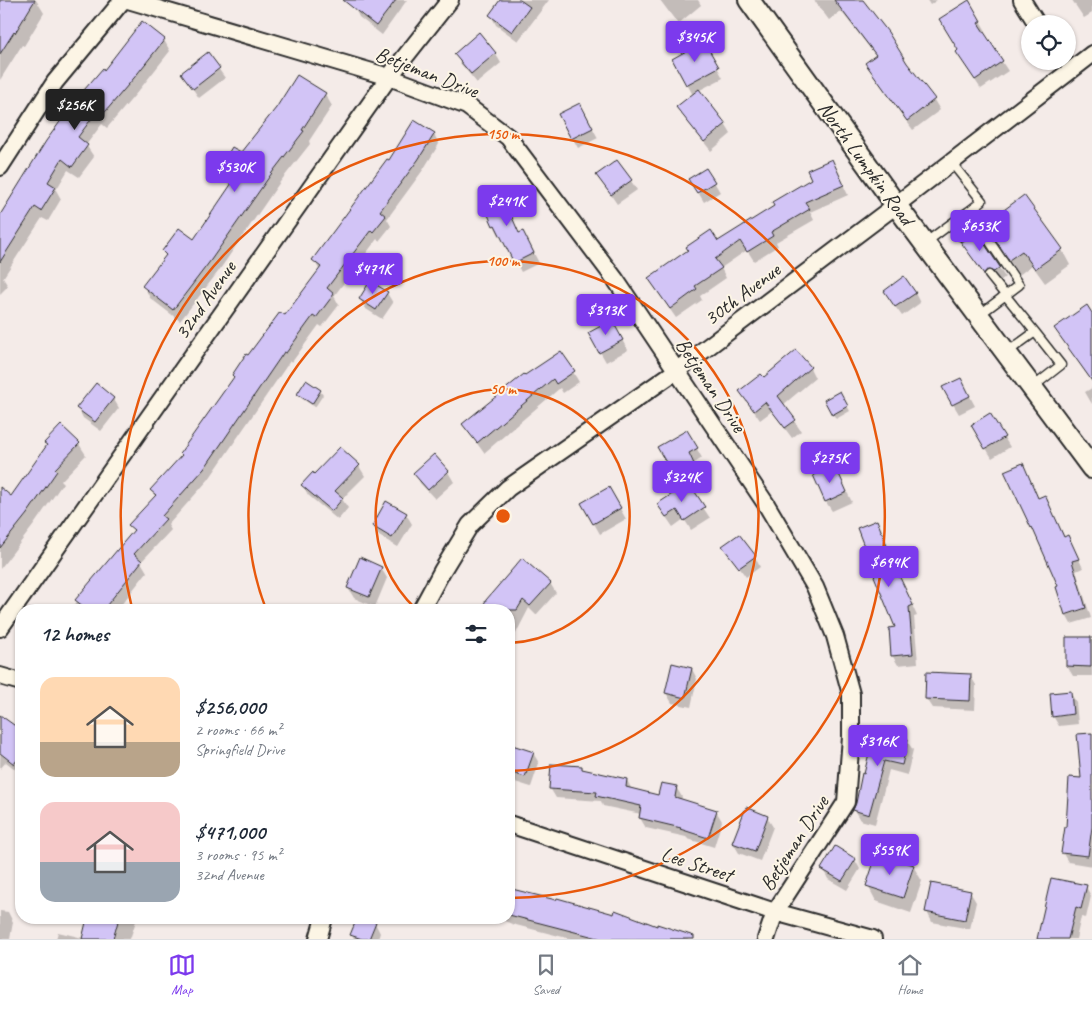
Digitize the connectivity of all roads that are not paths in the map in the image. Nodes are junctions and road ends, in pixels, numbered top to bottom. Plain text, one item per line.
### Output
1 (124, 0) edge
2 (128, 0) edge
3 (450, 0) edge
4 (749, 0) edge
5 (1022, 0) edge
6 (1031, 15) edge
7 (1092, 54) edge
8 (1076, 61) edge
9 (1060, 70) edge
10 (389, 77) junction
11 (952, 162) junction
12 (0, 167) edge
13 (896, 205) junction
14 (969, 210) junction
15 (952, 224) junction
16 (961, 236) dead end
17 (924, 243) junction
18 (989, 275) dead end
19 (1005, 296) junction
20 (978, 315) junction
21 (1035, 332) junction
22 (1006, 353) junction
23 (676, 371) junction
24 (1032, 388) junction
25 (1092, 468) edge
26 (17, 604) edge
27 (425, 604) edge
28 (15, 607) edge
29 (0, 628) edge
30 (0, 676) edge
31 (15, 680) edge
32 (515, 826) edge
33 (775, 912) junction
34 (322, 924) edge
35 (318, 939) edge
36 (766, 939) edge
37 (872, 939) edge

1 - 12 street
2 - 10 street, Betjeman Drive
3 - 10 street, 32nd Avenue
4 - 13 street, North Lumpkin Road
5 - 6 street
7 - 8 street, 30th Avenue
9 - 11 street, 30th Avenue
10 - 23 street, Betjeman Drive
10 - 26 street, 32nd Avenue
11 - 13 street, 30th Avenue
11 - 14 lane
13 - 17 street, North Lumpkin Road
13 - 23 street, 30th Avenue
14 - 15 lane
14 - 19 lane
15 - 16 lane
15 - 17 lane
17 - 20 street, North Lumpkin Road
18 - 19 lane
19 - 20 lane
19 - 21 lane
20 - 22 street, North Lumpkin Road
21 - 22 lane
21 - 24 lane
22 - 24 street, North Lumpkin Road
23 - 27 street, 30th Avenue
23 - 33 street, Betjeman Drive
24 - 25 street, North Lumpkin Road
28 - 29 street, 32nd Avenue
30 - 31 street
32 - 33 street, Lee Street
33 - 36 street, Betjeman Drive
33 - 37 street, Lee Street
34 - 35 street

